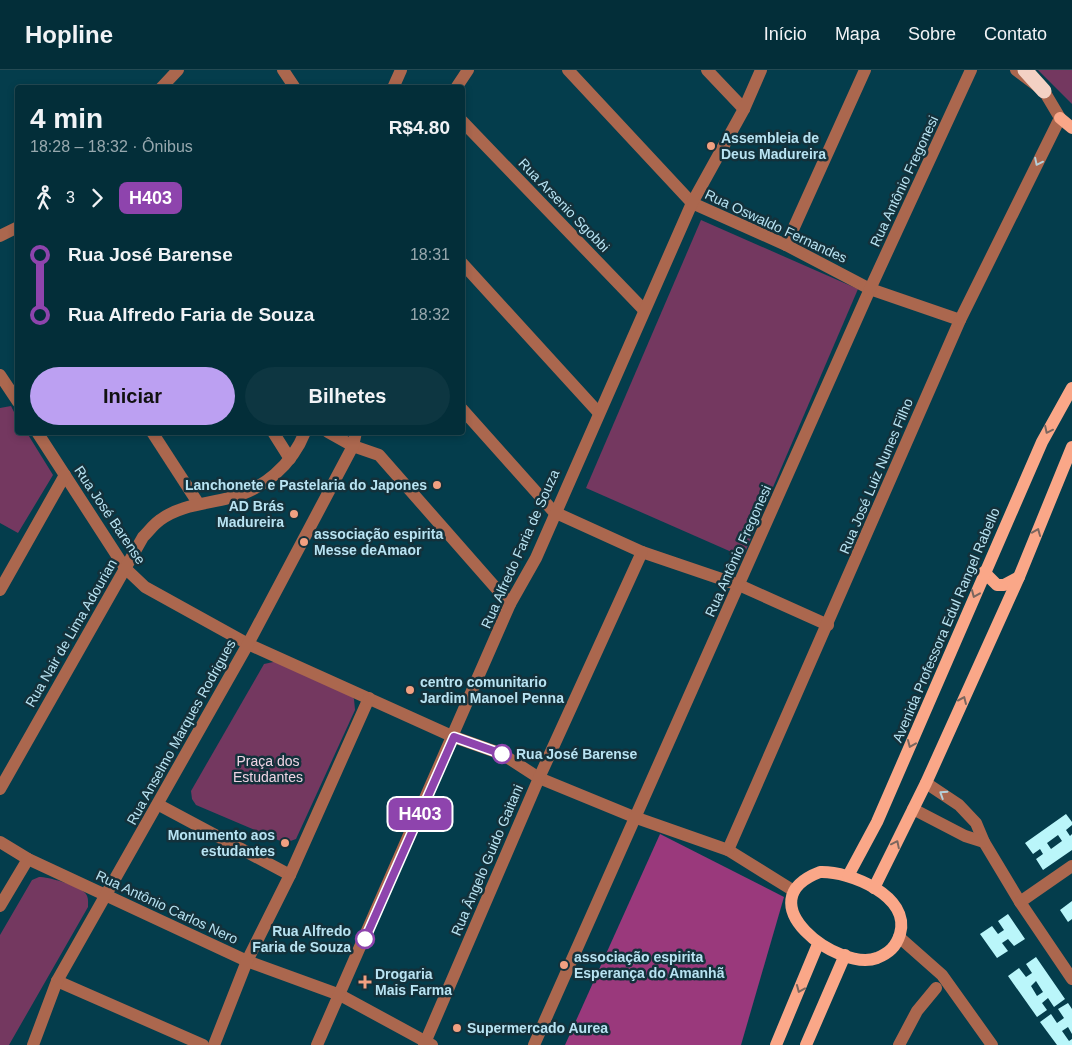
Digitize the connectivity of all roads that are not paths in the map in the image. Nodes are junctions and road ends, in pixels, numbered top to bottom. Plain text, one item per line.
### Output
1 (178, 70) edge
2 (283, 70) edge
3 (401, 70) edge
4 (468, 70) edge
5 (568, 70) edge
6 (707, 70) edge
7 (761, 70) edge
8 (865, 70) edge
9 (971, 70) edge
10 (1016, 70) edge
11 (1025, 70) edge
12 (167, 85) edge
13 (293, 85) edge
14 (394, 85) edge
15 (458, 85) edge
16 (1044, 91) junction
17 (744, 109) junction
18 (1060, 118) junction
19 (465, 124) edge
20 (1072, 128) edge
21 (692, 203) junction
22 (15, 228) edge
23 (0, 236) edge
24 (786, 245) junction
25 (465, 266) edge
26 (870, 289) junction
27 (644, 310) junction
28 (960, 320) junction
29 (1, 380) edge
30 (1072, 388) edge
31 (15, 398) edge
32 (465, 411) edge
33 (598, 412) junction
34 (39, 435) edge
35 (154, 435) edge
36 (275, 435) edge
37 (304, 435) edge
38 (333, 435) edge
39 (355, 435) edge
40 (353, 446) junction
41 (1072, 447) edge
42 (290, 459) junction
43 (66, 476) junction
44 (198, 503) junction
45 (554, 512) junction
46 (642, 552) junction
47 (125, 568) junction
48 (984, 572) junction
49 (1019, 577) junction
50 (739, 585) junction
51 (0, 590) edge
52 (510, 604) junction
53 (828, 625) junction
54 (248, 644) junction
55 (369, 698) junction
56 (454, 737) junction
57 (539, 778) junction
58 (926, 783) junction
59 (0, 789) edge
60 (159, 805) junction
61 (914, 808) junction
62 (634, 817) junction
63 (972, 819) junction
64 (965, 836) junction
65 (0, 842) edge
66 (984, 842) junction
67 (728, 850) junction
68 (28, 859) junction
69 (1072, 866) edge
70 (290, 875) junction
71 (848, 876) junction
72 (874, 888) junction
73 (794, 891) junction
74 (105, 894) junction
75 (1020, 902) junction
76 (0, 906) edge
77 (899, 937) junction
78 (818, 944) junction
79 (845, 954) junction
80 (247, 961) junction
81 (1072, 979) edge
82 (57, 981) junction
83 (936, 988) dead end
84 (340, 995) junction
85 (903, 1043) edge
86 (427, 1044) edge
87 (33, 1045) edge
88 (203, 1045) edge
89 (214, 1045) edge
90 (317, 1045) edge
91 (534, 1045) edge
92 (776, 1045) edge
93 (806, 1045) edge
94 (992, 1045) edge

1 - 12 street
2 - 13 street
3 - 14 street
4 - 15 street
5 - 21 street, Rua Oswaldo Fernandes
6 - 17 street
7 - 17 street, Rua Alfredo Faria de Souza
8 - 24 street
9 - 26 street, Rua Antônio Fregonesi
10 - 16 street
11 - 16 highway
16 - 18 street
17 - 21 street, Rua Alfredo Faria de Souza
18 - 20 main road
18 -> 28 street, Rua José Luiz Nunes Filho
19 - 27 street, Rua Arsenio Sgobbi
21 - 24 street, Rua Oswaldo Fernandes
21 - 27 street, Rua Alfredo Faria de Souza
22 - 23 street
24 - 26 street, Rua Oswaldo Fernandes
25 - 33 street
26 - 28 street, Rua Oswaldo Fernandes
26 - 50 street, Rua Antônio Fregonesi
27 - 33 street, Rua Alfredo Faria de Souza
28 - 53 street, Rua José Luiz Nunes Filho
29 - 31 street
30 -> 48 main road, Avenida Professora Edul Rangel Rabello
32 - 45 street
33 - 45 street, Rua Alfredo Faria de Souza
34 - 43 street, Rua José Barense
35 - 44 street
36 - 42 street
37 - 42 street, Rua Nair de Lima Adourian
38 - 40 street
39 - 40 street, Rua Anselmo Marques Rodrigues
40 - 52 street
40 - 54 street, Rua Anselmo Marques Rodrigues
49 -> 41 main road
42 - 44 street, Rua Nair de Lima Adourian
43 - 47 street, Rua José Barense
43 - 51 street
44 - 47 street, Rua Nair de Lima Adourian
45 - 46 street
45 - 52 street, Rua Alfredo Faria de Souza
46 - 50 street
46 - 57 street, Rua Ângelo Guido Gaitani
47 - 54 street, Rua José Barense
47 - 59 street, Rua Nair de Lima Adourian
48 - 49 main road
48 -> 71 main road, Avenida Professora Edul Rangel Rabello
58 -> 49 main road
50 - 53 street
50 - 62 street, Rua Antônio Fregonesi
52 - 56 street, Rua Alfredo Faria de Souza
53 - 67 street, Rua José Luiz Nunes Filho
54 - 55 street, Rua José Barense
54 - 60 street, Rua Anselmo Marques Rodrigues
55 - 56 street, Rua José Barense
55 - 70 street
56 - 57 street, Rua José Barense
56 - 84 street, Rua Alfredo Faria de Souza
57 - 62 street, Rua José Barense
57 - 86 street, Rua Ângelo Guido Gaitani
58 - 61 main road
63 -> 58 street
60 - 70 street
60 - 74 street, Rua Anselmo Marques Rodrigues
61 - 64 street
72 -> 61 main road
62 - 67 street, Rua José Barense
62 - 91 street, Rua Antônio Fregonesi
63 - 64 street
63 - 66 street
64 - 66 street
65 - 68 street, Rua Antônio Carlos Nero
66 - 75 street
67 - 73 street, Rua José Barense
68 - 74 street, Rua Antônio Carlos Nero
68 - 76 street
69 - 75 street
70 - 80 street
71 - 72 main road
71 - 73 main road
72 - 77 main road
73 - 78 main road
74 - 80 street, Rua Antônio Carlos Nero
74 - 82 street, Rua Anselmo Marques Rodrigues
75 - 81 street
77 - 79 main road
77 - 94 street
78 - 79 main road
78 -> 92 main road
79 - 93 main road
80 - 84 street, Rua Antônio Carlos Nero
80 - 89 street
82 - 87 street, Rua Anselmo Marques Rodrigues
82 - 88 street
83 - 85 street
84 - 86 street, Rua Antônio Carlos Nero
84 - 90 street, Rua Alfredo Faria de Souza

